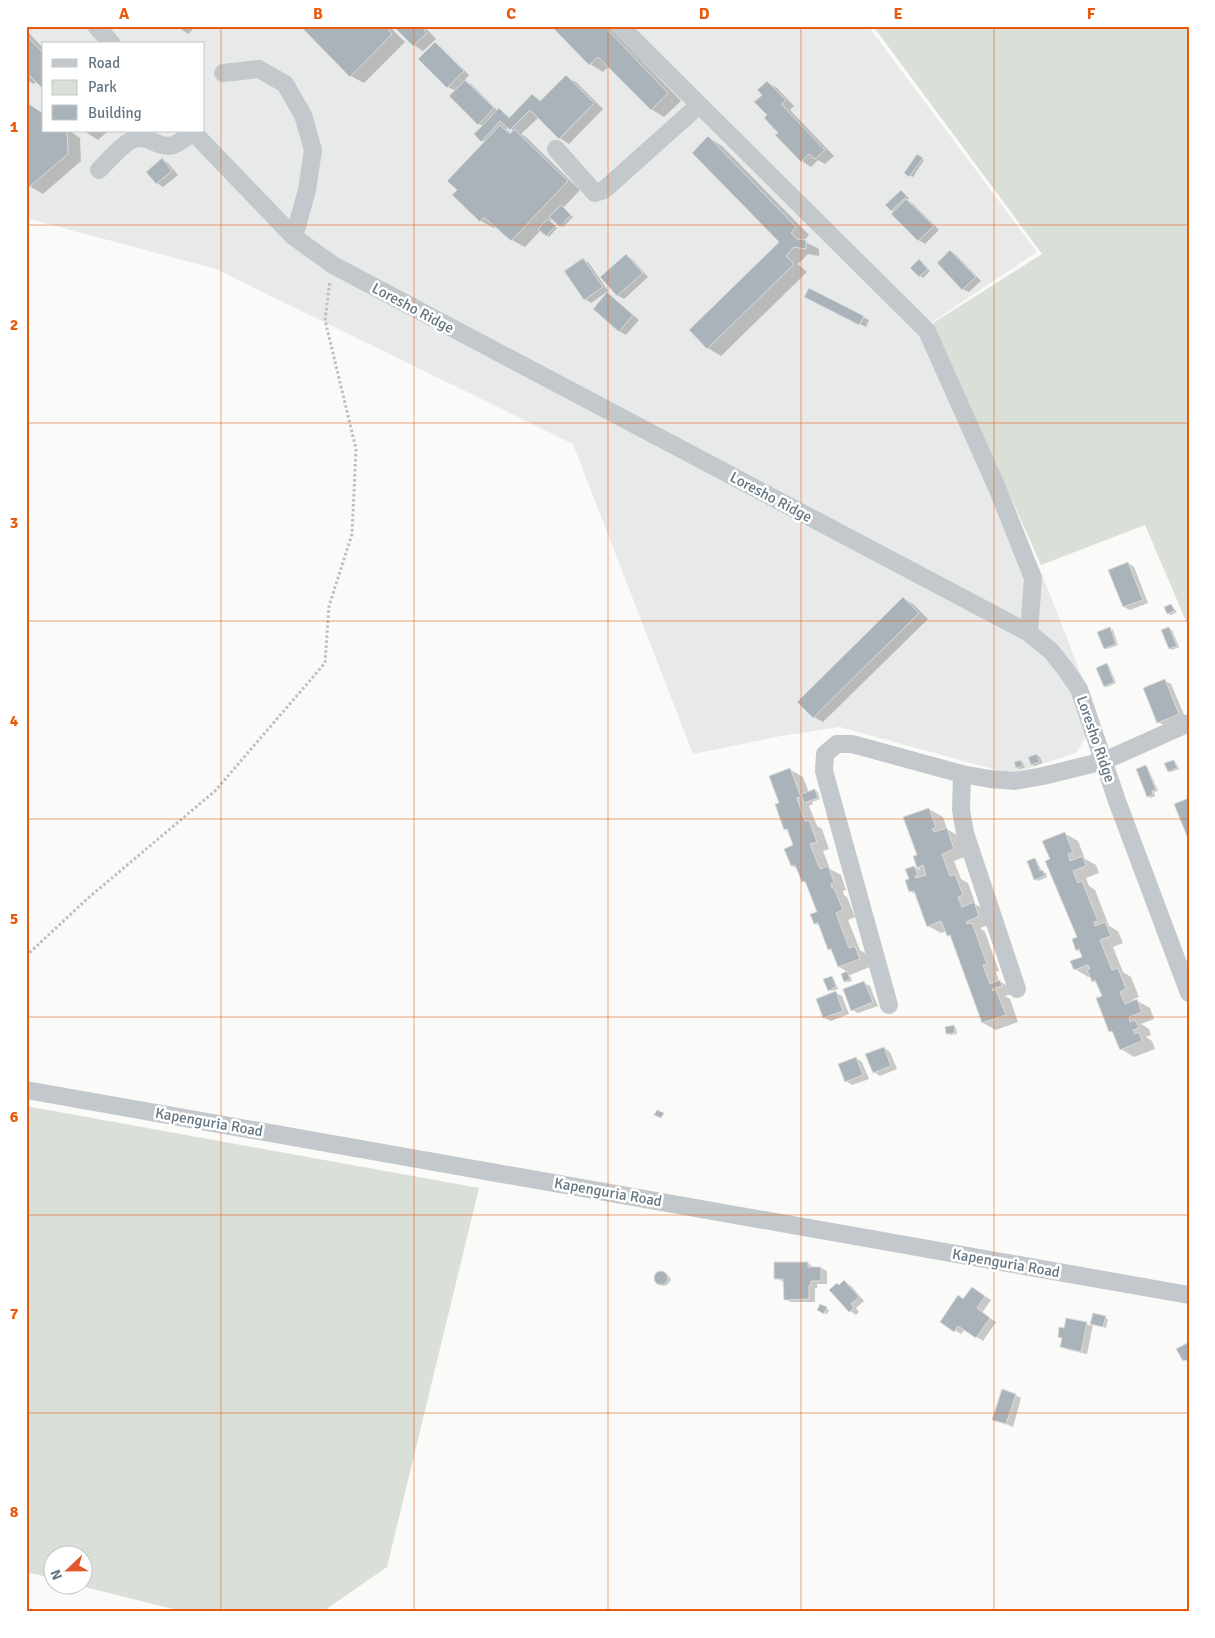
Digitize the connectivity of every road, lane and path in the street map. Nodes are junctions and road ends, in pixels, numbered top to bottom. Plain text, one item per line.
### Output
1 (96, 26) edge
2 (620, 26) edge
3 (110, 42) edge
4 (222, 73) dead end
5 (699, 105) junction
6 (192, 132) edge
7 (556, 149) dead end
8 (99, 170) dead end
9 (294, 237) junction
10 (333, 265) junction
11 (1029, 633) junction
12 (1189, 724) edge
13 (1104, 761) junction
14 (962, 774) junction
15 (26, 956) edge
16 (1017, 988) dead end
17 (1189, 993) edge
18 (889, 1005) dead end
19 (26, 1090) edge
20 (1189, 1295) edge

1 - 3 street
2 - 5 street
4 - 9 street
5 - 7 street
5 - 11 street
6 - 8 street
6 - 9 street, Loresho Ridge
9 - 10 street, Loresho Ridge
10 - 11 street, Loresho Ridge
10 - 15 path
11 - 13 street, Loresho Ridge
12 - 13 street
13 - 14 street
13 - 17 street, Loresho Ridge
14 - 16 street
14 - 18 street
19 - 20 street, Kapenguria Road

